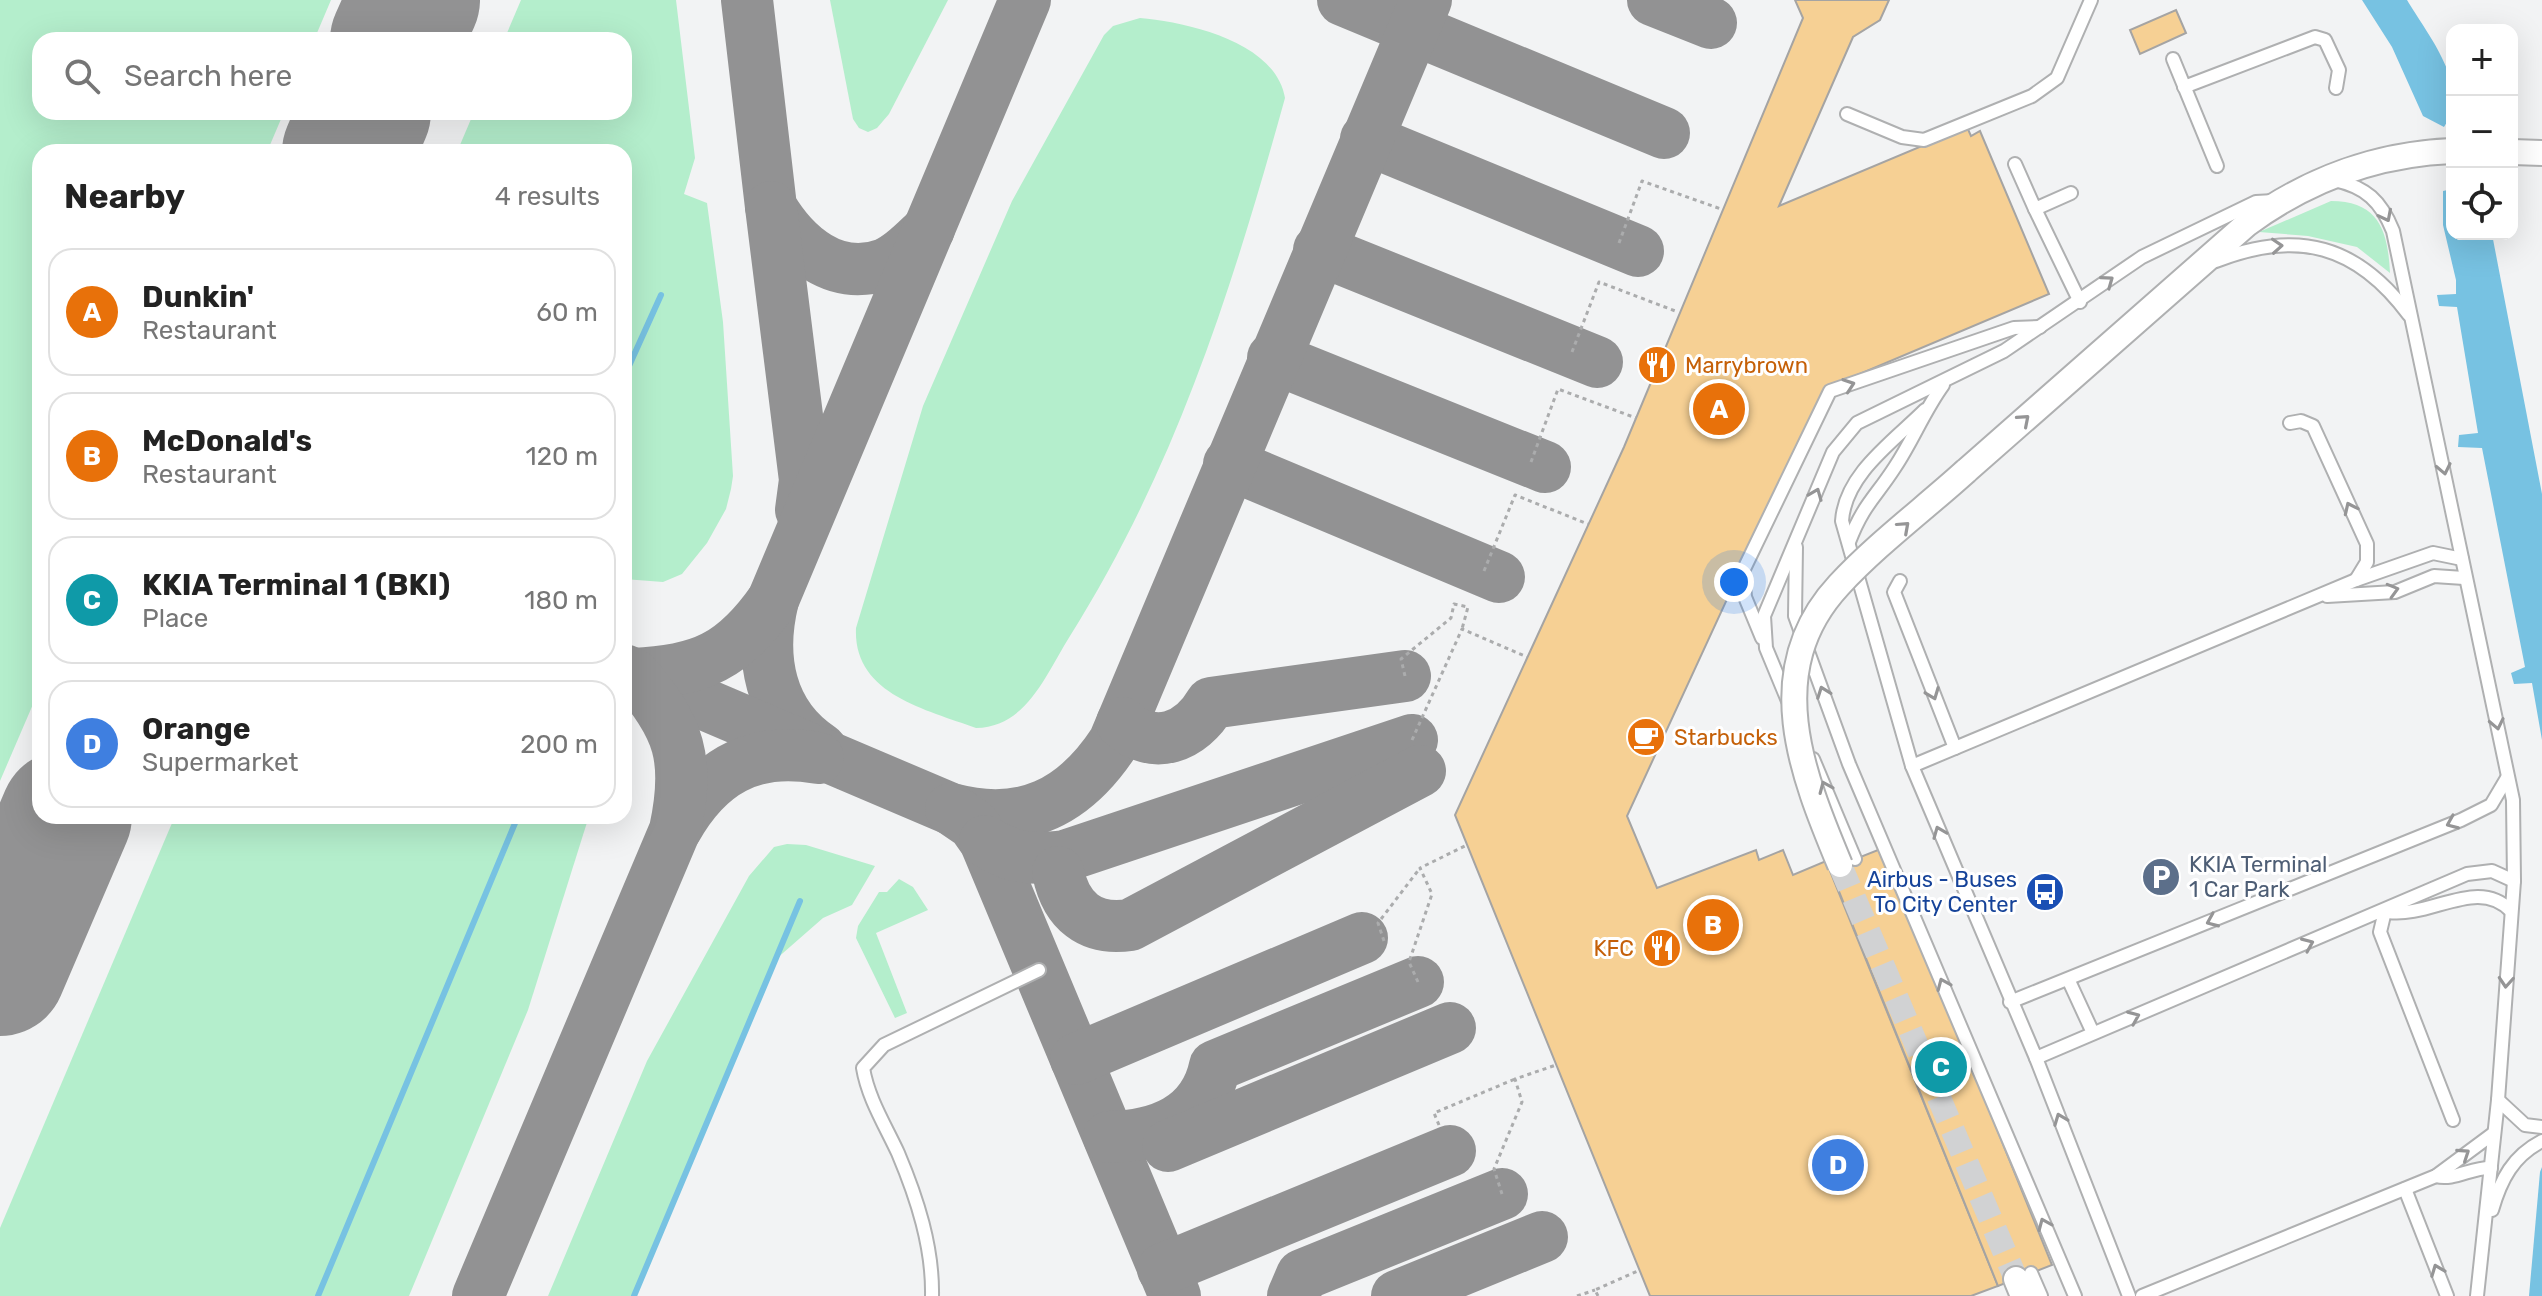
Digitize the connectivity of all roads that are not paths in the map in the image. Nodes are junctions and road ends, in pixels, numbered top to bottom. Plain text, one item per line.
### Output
1 (2091, 0) edge
2 (2173, 59) dead end
3 (2184, 87) junction
4 (2336, 88) dead end
5 (1847, 114) dead end
6 (2446, 152) edge
7 (2518, 152) edge
8 (2542, 153) edge
9 (2015, 164) dead end
10 (2217, 166) dead end
11 (2323, 178) junction
12 (2071, 193) dead end
13 (2277, 202) junction
14 (2035, 209) junction
15 (2202, 266) junction
16 (2080, 302) junction
17 (2412, 319) junction
18 (2040, 327) junction
19 (1946, 381) junction
20 (1925, 410) junction
21 (2290, 423) dead end
22 (1796, 542) junction
23 (1849, 542) junction
24 (2462, 559) junction
25 (2464, 578) junction
26 (2356, 580) junction
27 (1900, 581) dead end
28 (2320, 596) junction
29 (1766, 648) junction
30 (1955, 748) junction
31 (1912, 766) junction
32 (2508, 775) junction
33 (1848, 862) joint
34 (2514, 881) junction
35 (2385, 911) junction
36 (2511, 911) junction
37 (1039, 970) dead end
38 (2069, 981) junction
39 (2010, 1002) junction
40 (2093, 1033) junction
41 (2036, 1058) junction
42 (2498, 1100) junction
43 (2453, 1120) dead end
44 (2542, 1127) edge
45 (2494, 1133) junction
46 (2542, 1141) edge
47 (2491, 1168) junction
48 (2436, 1176) junction
49 (2405, 1189) junction
50 (2481, 1244) junction
51 (2023, 1283) tunnel mouth
52 (2176, 1290) edge
53 (932, 1296) edge
54 (2041, 1296) edge
55 (2075, 1296) edge
56 (2129, 1296) edge
57 (2142, 1296) edge
58 (2447, 1296) edge
59 (2477, 1296) edge

1 - 5 lane
2 - 3 lane
3 - 4 lane
3 - 10 lane
6 - 11 street
7 - 8 street
9 - 14 lane
11 - 13 street
11 -> 17 lane
12 - 14 lane
13 - 15 street
16 -> 13 lane
14 - 16 lane
15 -> 17 lane
33 -> 15 street, bridge
16 - 18 lane
17 -> 24 lane
18 - 19 lane
29 -> 18 lane
19 - 20 lane
22 -> 19 lane
20 - 23 lane
20 - 23 lane
26 -> 21 lane
22 - 29 lane
55 -> 22 lane
23 - 31 lane
24 - 25 lane
24 - 26 lane
28 -> 25 lane
25 -> 32 lane
26 - 28 lane
27 -> 30 lane
28 - 30 lane
33 -> 29 lane
30 - 31 lane
39 -> 31 lane
32 - 34 lane
32 -> 38 lane
34 - 35 lane
34 - 36 lane
35 - 36 lane
40 -> 35 lane
35 - 43 lane
36 -> 42 lane
37 - 53 lane
38 - 39 lane
38 - 40 lane
39 - 41 lane
40 - 41 lane
56 -> 41 lane
42 - 44 lane
42 - 45 lane
45 - 47 lane
48 -> 45 lane
46 - 50 lane
47 - 48 lane
47 - 50 lane
48 - 49 lane
49 - 52 lane
58 -> 49 lane
50 - 59 lane
51 - 54 lane
52 - 57 lane

